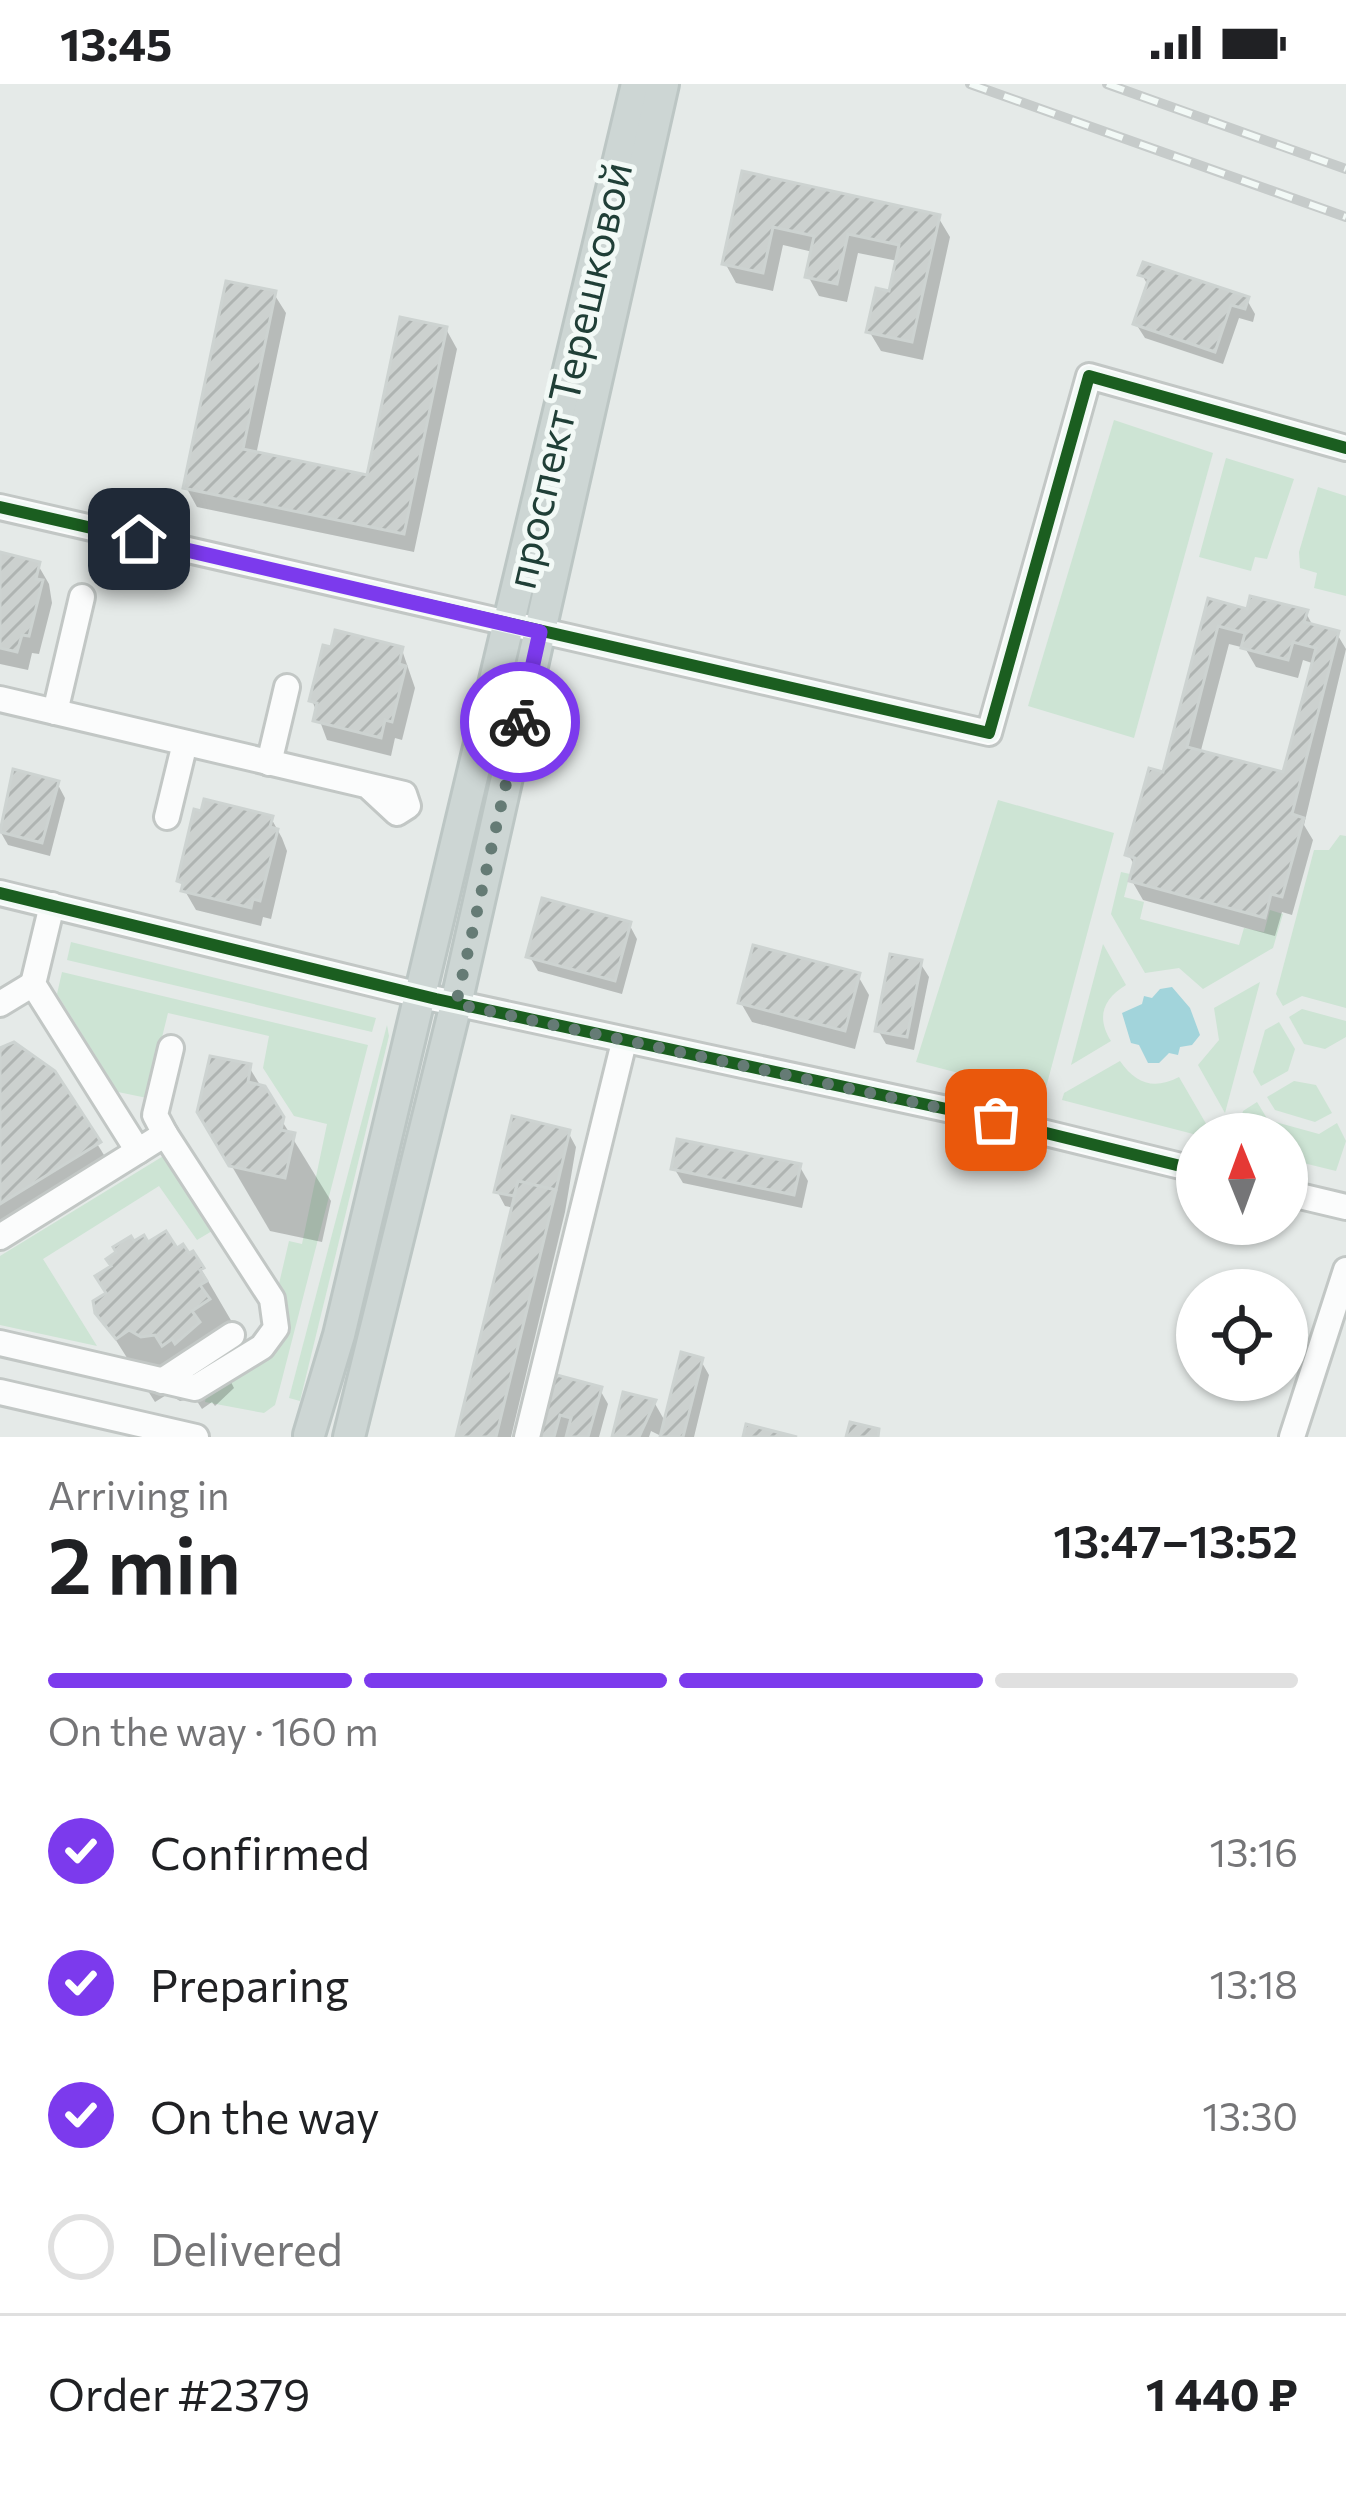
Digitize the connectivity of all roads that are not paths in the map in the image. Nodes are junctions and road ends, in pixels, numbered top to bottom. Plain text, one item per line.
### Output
1 (637, 84) edge
2 (663, 84) edge
3 (1346, 448) edge
4 (0, 507) edge
5 (82, 597) dead end
6 (525, 628) junction
7 (287, 687) dead end
8 (0, 699) edge
9 (55, 712) junction
10 (185, 743) junction
11 (269, 763) junction
12 (370, 788) dead end
13 (167, 817) dead end
14 (0, 893) edge
15 (52, 905) junction
16 (32, 984) junction
17 (437, 999) junction
18 (0, 1004) edge
19 (624, 1042) junction
20 (171, 1048) dead end
21 (165, 1133) junction
22 (138, 1150) junction
23 (1176, 1165) edge
24 (1308, 1198) edge
25 (1346, 1207) edge
26 (0, 1238) edge
27 (1346, 1270) edge
28 (232, 1335) dead end
29 (0, 1343) edge
30 (162, 1381) junction
31 (0, 1392) edge
32 (311, 1436) edge
33 (196, 1437) edge
34 (349, 1437) edge
35 (527, 1437) edge
36 (1292, 1437) edge

1 - 6 main road, проспект Терешковой
2 - 6 main road, проспект Терешковой
3 - 6 street
4 - 6 street
5 - 9 street
6 - 17 main road, проспект Терешковой
7 - 11 street
8 - 9 street
9 - 10 street
10 - 11 street
10 - 13 street
11 - 12 street
14 - 15 street
15 - 16 street
15 - 17 street
16 - 18 street
16 - 22 street
17 - 19 street
17 - 32 main road, проспект Терешковой
17 - 34 main road, проспект Терешковой
19 - 23 street
19 - 35 street
20 - 21 street
21 - 22 street
21 - 30 street
22 - 26 street
24 - 25 street
27 - 36 street
28 - 30 street
29 - 30 street
31 - 33 street

